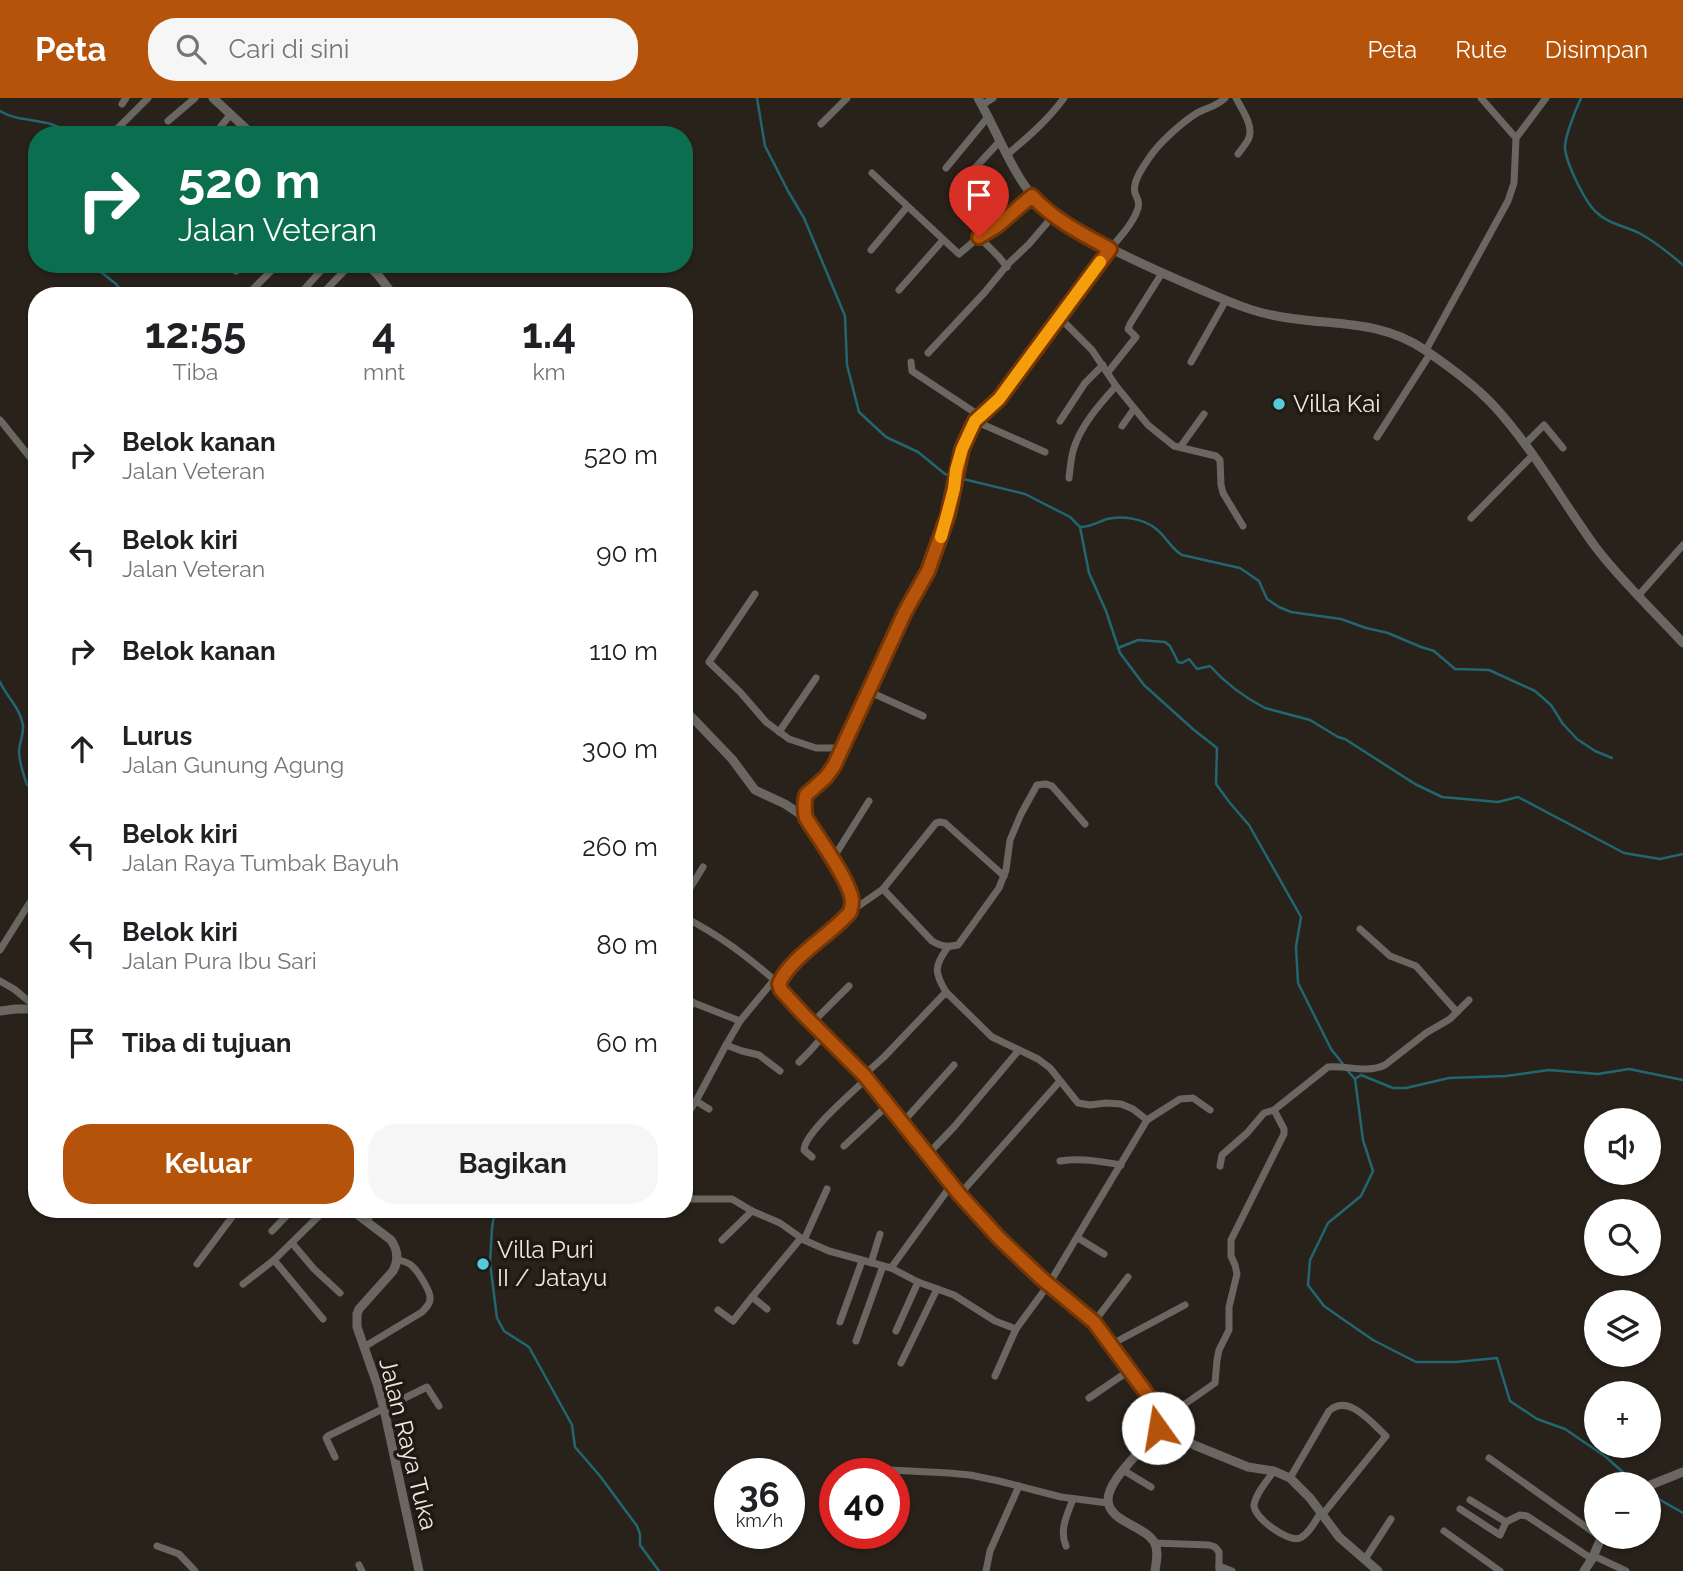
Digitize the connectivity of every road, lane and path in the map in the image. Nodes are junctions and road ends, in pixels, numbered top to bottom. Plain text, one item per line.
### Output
1 (148, 98) edge
2 (195, 98) edge
3 (213, 98) edge
4 (847, 98) edge
5 (993, 98) edge
6 (1064, 98) edge
7 (1225, 98) edge
8 (1236, 98) edge
9 (1481, 98) edge
10 (1546, 98) edge
11 (980, 102) edge
12 (230, 115) junction
13 (988, 117) junction
14 (168, 121) dead end
15 (821, 124) dead end
16 (120, 126) edge
17 (221, 126) edge
18 (243, 126) edge
19 (1516, 138) junction
20 (1000, 141) junction
21 (1008, 154) junction
22 (1238, 154) dead end
23 (946, 168) dead end
24 (975, 168) dead end
25 (872, 173) dead end
26 (1032, 196) junction
27 (907, 206) junction
28 (1053, 216) junction
29 (979, 237) junction
30 (943, 240) junction
31 (1110, 249) junction
32 (871, 250) dead end
33 (1007, 267) junction
34 (269, 273) edge
35 (319, 273) edge
36 (342, 273) edge
37 (376, 273) edge
38 (1162, 273) junction
39 (255, 287) edge
40 (306, 287) edge
41 (329, 287) edge
42 (388, 287) edge
43 (899, 290) dead end
44 (1226, 300) junction
45 (1060, 318) junction
46 (1428, 352) junction
47 (928, 353) dead end
48 (911, 362) dead end
49 (1191, 362) dead end
50 (1105, 369) junction
51 (1116, 386) junction
52 (1133, 409) junction
53 (1204, 414) dead end
54 (978, 418) junction
55 (0, 420) edge
56 (1060, 421) dead end
57 (1122, 426) dead end
58 (1377, 437) dead end
59 (1525, 444) junction
60 (1181, 446) junction
61 (1563, 449) dead end
62 (1045, 452) dead end
63 (28, 455) edge
64 (1533, 456) junction
65 (1069, 478) dead end
66 (954, 489) joint
67 (1471, 519) dead end
68 (1242, 526) dead end
69 (1683, 545) edge
70 (755, 594) dead end
71 (1638, 596) junction
72 (1683, 643) edge
73 (816, 678) dead end
74 (868, 691) junction
75 (923, 716) dead end
76 (693, 726) edge
77 (779, 732) junction
78 (842, 748) junction
79 (806, 795) junction
80 (869, 801) dead end
81 (785, 804) junction
82 (806, 818) junction
83 (1085, 824) dead end
84 (832, 860) junction
85 (703, 867) dead end
86 (1003, 876) junction
87 (693, 883) edge
88 (883, 889) junction
89 (28, 905) edge
90 (850, 912) junction
91 (693, 922) edge
92 (1360, 929) dead end
93 (948, 947) junction
94 (0, 950) edge
95 (0, 981) edge
96 (777, 982) junction
97 (849, 986) dead end
98 (946, 992) junction
99 (1469, 1000) dead end
100 (28, 1002) edge
101 (693, 1002) edge
102 (28, 1009) edge
103 (0, 1011) edge
104 (1457, 1012) junction
105 (740, 1021) junction
106 (812, 1023) junction
107 (824, 1035) junction
108 (726, 1045) junction
109 (1019, 1050) junction
110 (799, 1062) dead end
111 (954, 1065) dead end
112 (779, 1071) dead end
113 (864, 1079) junction
114 (1060, 1081) junction
115 (696, 1101) junction
116 (888, 1105) junction
117 (693, 1106) edge
118 (709, 1110) dead end
119 (1210, 1110) dead end
120 (1274, 1110) junction
121 (1147, 1120) junction
122 (903, 1122) junction
123 (844, 1146) dead end
124 (928, 1154) junction
125 (812, 1157) dead end
126 (1060, 1161) dead end
127 (1121, 1165) junction
128 (1220, 1166) dead end
129 (952, 1184) junction
130 (827, 1189) dead end
131 (960, 1195) junction
132 (693, 1199) edge
133 (752, 1210) junction
134 (231, 1218) edge
135 (284, 1218) edge
136 (317, 1218) edge
137 (362, 1218) edge
138 (368, 1218) edge
139 (366, 1221) junction
140 (272, 1231) dead end
141 (880, 1234) dead end
142 (1078, 1238) junction
143 (802, 1239) junction
144 (722, 1240) dead end
145 (292, 1243) junction
146 (1104, 1254) dead end
147 (397, 1259) junction
148 (274, 1260) junction
149 (862, 1261) junction
150 (871, 1263) junction
151 (197, 1264) dead end
152 (887, 1267) junction
153 (1128, 1276) dead end
154 (918, 1282) junction
155 (243, 1284) dead end
156 (1049, 1284) junction
157 (937, 1289) junction
158 (340, 1293) dead end
159 (752, 1297) junction
160 (1185, 1305) dead end
161 (767, 1309) dead end
162 (718, 1310) dead end
163 (324, 1319) dead end
164 (839, 1322) dead end
165 (1094, 1322) junction
166 (1016, 1329) junction
167 (896, 1331) dead end
168 (856, 1341) dead end
169 (1112, 1344) junction
170 (364, 1348) junction
171 (901, 1363) dead end
172 (1130, 1370) junction
173 (995, 1376) dead end
174 (1089, 1398) dead end
175 (439, 1406) dead end
176 (384, 1409) junction
177 (1164, 1417) junction
178 (335, 1457) dead end
179 (1489, 1458) dead end
180 (1123, 1470) junction
181 (1274, 1471) junction
182 (1683, 1472) edge
183 (910, 1473) edge
184 (1290, 1478) junction
185 (1661, 1481) edge
186 (1019, 1486) junction
187 (1151, 1487) dead end
188 (1073, 1499) junction
189 (1470, 1500) dead end
190 (1108, 1503) junction
191 (1460, 1510) dead end
192 (1322, 1513) junction
193 (1391, 1520) dead end
194 (1506, 1522) junction
195 (1584, 1525) edge
196 (1444, 1531) dead end
197 (1154, 1543) junction
198 (157, 1546) dead end
199 (1066, 1546) dead end
200 (1596, 1549) edge
201 (1593, 1558) junction
202 (1365, 1559) junction
203 (1219, 1569) edge
204 (195, 1571) edge
205 (419, 1571) edge
206 (986, 1571) edge
207 (1155, 1571) edge
208 (1232, 1571) edge
209 (1378, 1571) edge
210 (1500, 1571) edge
211 (1584, 1571) edge
212 (1626, 1571) edge

1 - 16 street
2 - 14 street
3 - 12 street
4 - 15 street
5 - 11 street
6 - 21 street
7 - 31 street
8 - 22 street
9 - 19 street
10 - 19 street
11 - 13 street
12 - 17 street
12 - 18 street
13 - 20 street
13 - 23 street
19 - 46 street
20 - 21 street
20 - 24 street
21 - 26 street
25 - 27 street
26 - 28 street
26 - 29 street
27 - 30 street
27 - 32 street
28 - 31 street
28 - 33 street
29 - 30 street
29 - 33 street
30 - 43 street
31 - 38 street
31 - 45 street
33 - 47 street
34 - 39 street
35 - 40 street
36 - 41 street
37 - 42 street
38 - 44 street
38 - 50 street
44 - 46 street
44 - 49 street
45 - 50 street
45 - 54 street
46 - 58 street
46 - 59 street
48 - 54 street
50 - 51 street
50 - 56 street
51 - 52 street
51 - 65 street
52 - 57 street
52 - 60 street
53 - 60 street
54 - 62 street
54 - 66 street
55 - 63 street
59 - 61 street
59 - 64 street
60 - 68 street
64 - 67 street
64 - 71 street
66 - 74 street
69 - 71 street
70 - 77 street
71 - 72 street
73 - 77 street
74 - 75 street
74 - 78 street
76 - 81 street
77 - 78 street
78 - 79 street
79 - 81 street
79 - 82 street
80 - 84 street
81 - 82 street
82 - 84 street
83 - 86 street
84 - 90 street
85 - 87 street
86 - 88 street
86 - 93 street
88 - 90 street
88 - 93 street
89 - 94 street
90 - 96 street
91 - 96 street
92 - 104 street
93 - 98 street
95 - 100 street
96 - 105 street
96 - 106 street
97 - 106 street
98 - 109 street
98 - 113 street
99 - 104 street
101 - 105 street
102 - 103 street
104 - 120 street
105 - 108 street
106 - 107 street
107 - 110 street
107 - 113 street
108 - 112 street
108 - 115 street
109 - 114 street
109 - 124 street
111 - 122 street
113 - 116 street
113 - 125 street
114 - 121 street
114 - 131 street
115 - 117 street
115 - 118 street
116 - 122 street
116 - 123 street
119 - 121 street
120 - 128 street
120 - 177 street
121 - 127 street
122 - 124 street
124 - 129 street
126 - 127 street
127 - 142 street
129 - 131 street
129 - 152 street
130 - 143 street
131 - 156 street
132 - 133 street
133 - 143 street
133 - 144 street
134 - 151 street
135 - 140 street
136 - 145 street
137 - 139 street
138 - 139 street
139 - 147 street
141 - 150 street
142 - 146 street
142 - 156 street
143 - 149 street
143 - 159 street
145 - 148 street
145 - 158 street
147 - 170 street, Jalan Raya Tuka
147 - 170 street
148 - 155 street
148 - 163 street
149 - 150 street
149 - 164 street
150 - 152 street
152 - 154 street
152 - 168 street
153 - 165 street
154 - 157 street
154 - 167 street
156 - 165 street
156 - 166 street
157 - 166 street
157 - 171 street
159 - 161 street
159 - 162 street
160 - 169 street
165 - 169 street
166 - 173 street
169 - 172 street
170 - 176 street, Jalan Raya Tuka
172 - 174 street
172 - 177 street
175 - 176 street
176 - 178 street
176 - 205 street, Jalan Raya Tuka
177 - 180 street
177 - 181 street
179 - 195 street
180 - 187 street
180 - 190 street
181 - 184 street
181 - 192 street
182 - 185 street
183 - 186 street
184 - 192 street
184 - 192 street
186 - 188 street
186 - 206 street
188 - 190 street
188 - 199 street
189 - 194 street
190 - 197 street
191 - 194 street
192 - 202 street
193 - 202 street
194 - 201 street
196 - 210 street
197 - 203 street
197 - 207 street
198 - 204 street
200 - 201 street
201 - 211 street
201 - 212 street
202 - 209 street
203 - 208 street

